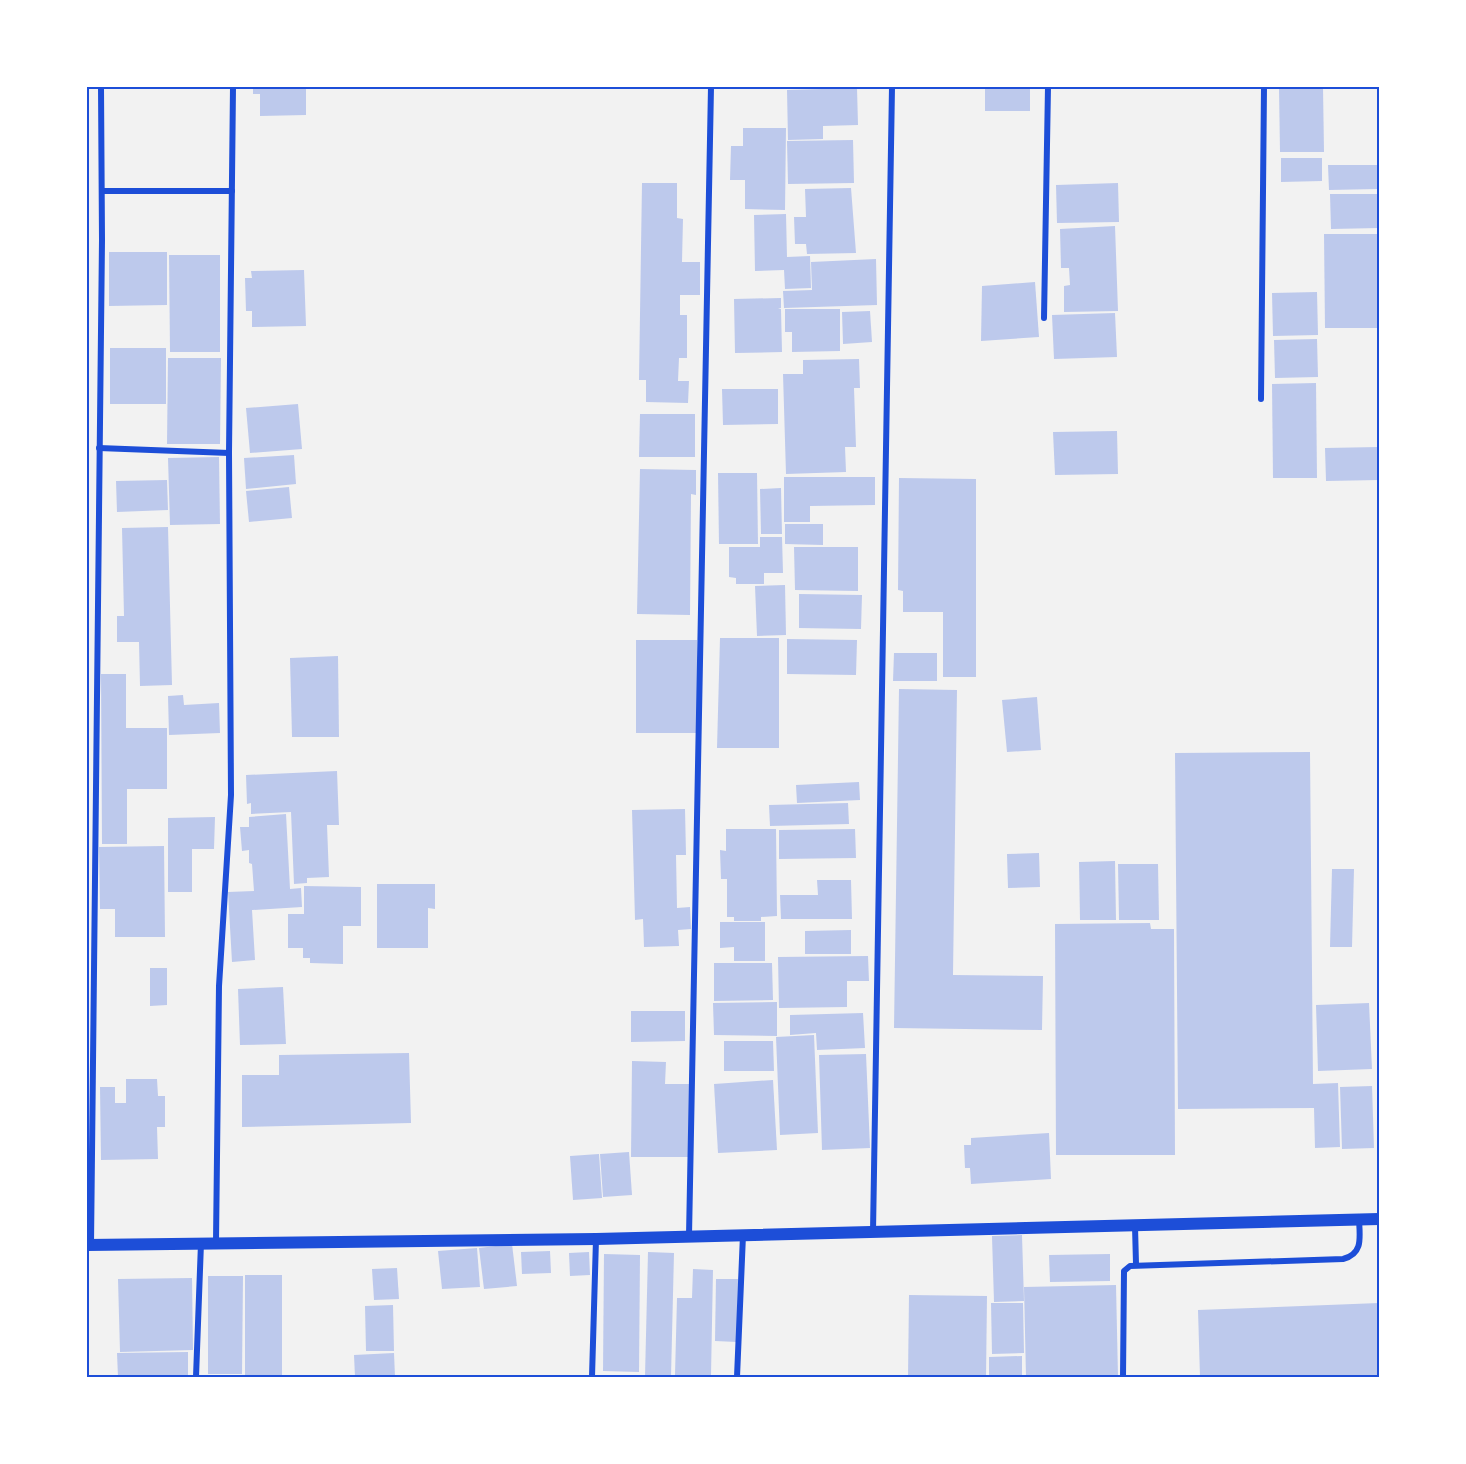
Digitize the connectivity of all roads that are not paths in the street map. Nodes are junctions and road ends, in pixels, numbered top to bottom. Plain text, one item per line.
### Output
1 (101, 87) edge
2 (233, 87) edge
3 (711, 87) edge
4 (892, 87) edge
5 (1048, 87) edge
6 (1264, 87) edge
7 (102, 191) junction
8 (232, 191) junction
9 (1044, 318) dead end
10 (1261, 399) dead end
11 (99, 448) junction
12 (229, 453) junction
13 (1359, 1219) junction
14 (1379, 1219) edge
15 (1135, 1225) junction
16 (873, 1232) junction
17 (743, 1235) junction
18 (689, 1237) junction
19 (596, 1239) junction
20 (216, 1242) junction
21 (201, 1243) junction
22 (89, 1245) edge
23 (1136, 1264) junction
24 (196, 1377) edge
25 (592, 1377) edge
26 (736, 1377) edge
27 (1123, 1377) edge

1 - 7 street
2 - 8 street
3 - 18 street
4 - 16 street
5 - 9 street
6 - 10 street
7 - 8 street
7 - 11 street
8 - 12 street
11 - 12 street
11 - 22 street
12 - 20 street
13 - 14 main road
13 - 15 main road
13 - 23 street
15 - 16 main road
15 - 23 street
16 - 17 main road
17 - 18 main road
17 - 26 street
18 - 19 main road
19 - 20 main road
19 - 25 street
20 - 21 main road
21 - 22 main road
21 - 24 street
23 - 27 street

